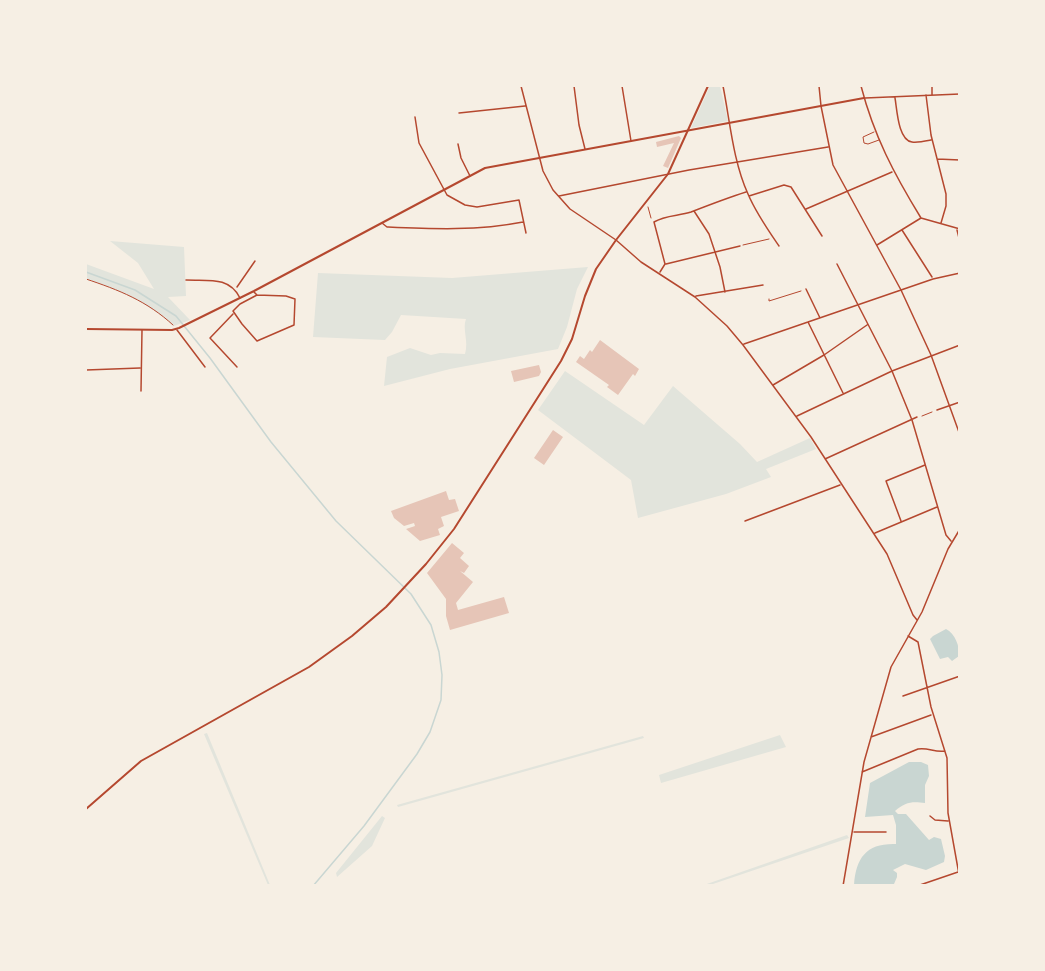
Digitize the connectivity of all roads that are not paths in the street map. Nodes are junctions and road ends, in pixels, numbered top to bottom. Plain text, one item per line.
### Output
1 (521, 86) edge
2 (574, 86) edge
3 (622, 86) edge
4 (708, 86) edge
5 (723, 86) edge
6 (819, 86) edge
7 (861, 86) edge
8 (932, 86) edge
9 (960, 94) edge
10 (926, 95) junction
11 (932, 95) junction
12 (895, 96) junction
13 (864, 98) junction
14 (526, 106) junction
15 (821, 106) junction
16 (459, 113) dead end
17 (415, 117) dead end
18 (730, 123) junction
19 (687, 131) junction
20 (876, 131) junction
21 (879, 140) junction
22 (932, 140) junction
23 (631, 141) junction
24 (458, 144) dead end
25 (828, 147) junction
26 (585, 150) junction
27 (540, 158) junction
28 (937, 159) junction
29 (960, 160) edge
30 (738, 162) junction
31 (893, 171) junction
32 (668, 174) junction
33 (470, 176) junction
34 (445, 190) junction
35 (747, 192) junction
36 (847, 192) junction
37 (558, 196) junction
38 (748, 196) junction
39 (806, 209) junction
40 (694, 211) junction
41 (921, 218) junction
42 (524, 222) junction
43 (382, 223) junction
44 (941, 224) junction
45 (958, 229) edge
46 (902, 230) junction
47 (526, 233) dead end
48 (822, 236) dead end
49 (616, 240) junction
50 (960, 242) edge
51 (740, 246) road end
52 (779, 246) dead end
53 (876, 246) junction
54 (716, 252) junction
55 (255, 261) dead end
56 (665, 264) junction
57 (837, 264) dead end
58 (960, 273) edge
59 (659, 274) junction
60 (933, 279) junction
61 (186, 280) dead end
62 (763, 285) dead end
63 (236, 288) junction
64 (806, 289) road end
65 (901, 290) junction
66 (254, 291) junction
67 (725, 292) junction
68 (257, 295) junction
69 (695, 297) junction
70 (241, 298) junction
71 (858, 304) junction
72 (233, 314) junction
73 (820, 318) junction
74 (808, 322) junction
75 (868, 324) junction
76 (178, 328) junction
77 (86, 329) edge
78 (142, 329) junction
79 (743, 345) junction
80 (960, 345) edge
81 (824, 355) junction
82 (931, 355) junction
83 (206, 367) dead end
84 (237, 367) dead end
85 (141, 368) junction
86 (86, 369) edge
87 (892, 371) junction
88 (773, 385) junction
89 (141, 391) dead end
90 (843, 394) junction
91 (960, 402) edge
92 (950, 405) junction
93 (936, 410) road end
94 (797, 416) junction
95 (917, 417) road end
96 (912, 420) junction
97 (960, 435) edge
98 (825, 459) junction
99 (926, 465) junction
100 (841, 485) junction
101 (938, 507) junction
102 (745, 521) dead end
103 (902, 521) junction
104 (960, 530) edge
105 (874, 533) junction
106 (952, 542) junction
107 (917, 620) junction
108 (908, 635) junction
109 (960, 676) edge
110 (927, 688) junction
111 (903, 696) dead end
112 (933, 715) junction
113 (870, 737) junction
114 (945, 751) junction
115 (862, 772) junction
116 (86, 809) edge
117 (930, 816) dead end
118 (949, 821) junction
119 (853, 832) junction
120 (886, 832) dead end
121 (958, 872) junction
122 (960, 880) edge
123 (843, 885) edge
124 (917, 885) edge

1 - 14 street
2 - 26 street
3 - 23 street
4 - 19 main road
5 - 18 street
6 - 15 street
7 - 13 street
8 - 11 street
9 - 11 street
10 - 11 street
10 - 12 street
10 - 22 street
12 - 13 street
12 - 22 street
13 - 15 main road
13 - 20 street
14 - 16 street
14 - 27 street
15 - 18 main road
15 - 25 street
17 - 34 street
18 - 19 main road
18 - 30 street
19 - 23 main road
19 - 32 main road
20 - 21 street
20 - 21 lane
21 - 31 street
22 - 28 street
23 - 26 main road
24 - 33 street
25 - 30 street
25 - 36 street
26 - 27 main road
27 - 33 main road
27 - 37 street
28 - 29 street
28 - 44 street
30 - 32 street
30 - 35 street
31 - 36 street
31 - 41 street
32 - 37 street
32 - 49 main road
33 - 34 main road
34 - 42 street
34 - 43 main road
35 - 38 street
35 - 40 street
36 - 39 street
36 - 53 street
37 - 49 street
38 - 39 street
38 - 52 street
39 - 48 street
40 - 54 street
40 - 56 street
41 - 44 street
41 - 46 street
42 - 43 street
42 - 47 street
43 - 66 main road
44 - 45 street
45 - 50 street
46 - 53 street
46 - 60 street
49 - 59 street
49 - 116 main road
51 - 54 street
53 - 65 street
54 - 56 street
54 - 67 street
55 - 63 street
56 - 59 street
57 - 71 street
58 - 60 street
59 - 69 street
60 - 65 street
61 - 63 street
62 - 67 street
63 - 70 street
64 - 73 street
65 - 71 street
65 - 82 street
66 - 68 street
66 - 70 main road
67 - 69 street
68 - 72 street
68 - 72 street
69 - 79 street
70 - 76 main road
71 - 73 street
71 - 75 street
72 - 84 street
73 - 74 street
74 - 79 street
74 - 81 street
75 - 81 street
75 - 87 street
76 - 78 main road
76 - 83 street
77 - 78 main road
78 - 85 street
79 - 88 street
80 - 82 street
81 - 88 street
81 - 90 street
82 - 87 street
82 - 92 street
85 - 86 street
85 - 89 street
87 - 90 street
87 - 96 street
88 - 94 street
90 - 94 street
91 - 92 street
92 - 93 street
92 - 97 street
94 - 98 street
95 - 96 street
96 - 98 street
96 - 99 street
98 - 100 street
99 - 101 street
99 - 103 street
100 - 102 street
100 - 105 street
101 - 103 street
101 - 106 street
103 - 105 street
104 - 106 street
105 - 107 street
106 - 107 street
107 - 108 street
108 - 110 street
108 - 113 street
109 - 110 street
110 - 111 street
110 - 112 street
112 - 113 street
112 - 114 street
113 - 115 street
114 - 115 street
114 - 118 street
115 - 119 street
117 - 118 street
118 - 121 street
119 - 120 street
119 - 123 street
121 - 122 street
121 - 124 street

